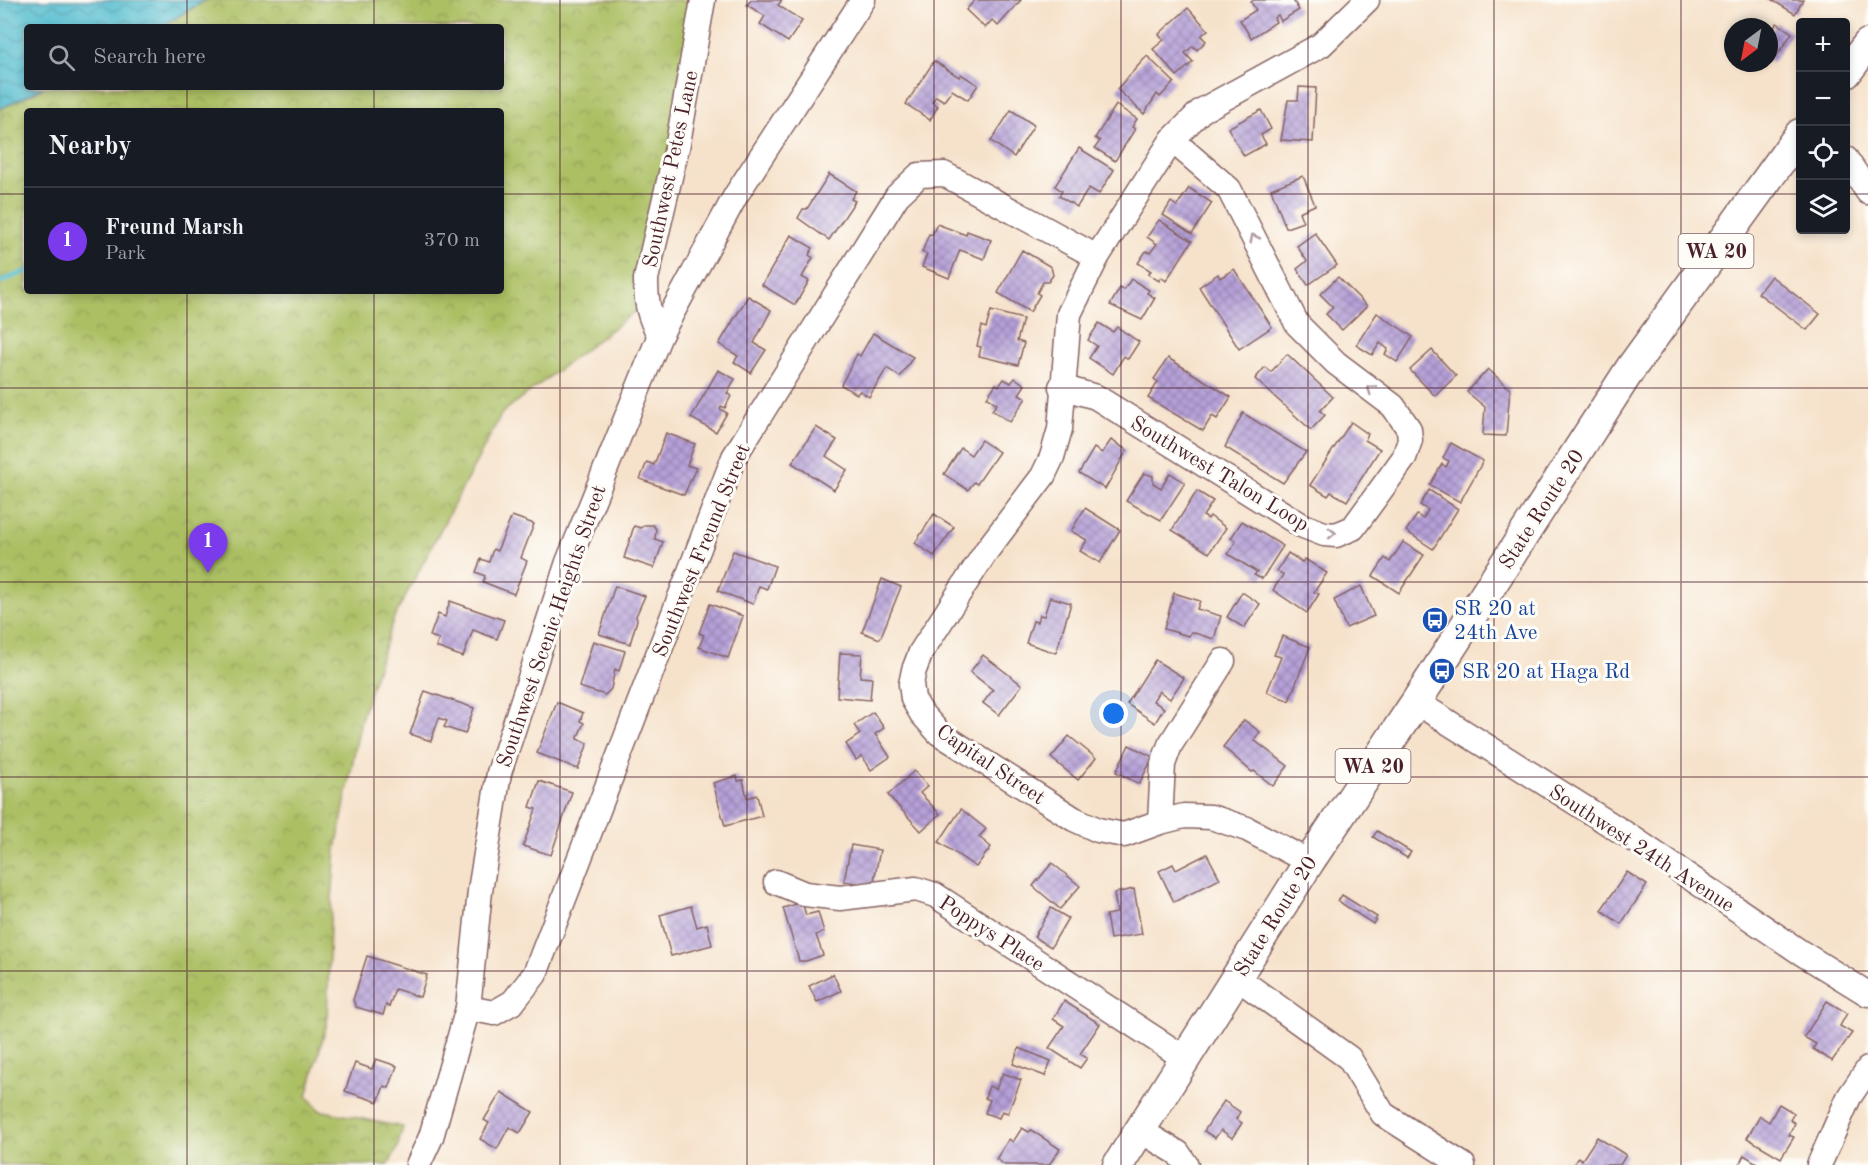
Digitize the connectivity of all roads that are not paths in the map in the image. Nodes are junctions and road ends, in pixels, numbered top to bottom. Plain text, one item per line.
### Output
1 (703, 0) edge
2 (862, 0) edge
3 (1367, 0) edge
4 (1868, 44) edge
5 (1847, 72) edge
6 (1172, 140) junction
7 (1796, 140) edge
8 (1850, 166) edge
9 (1868, 192) edge
10 (1097, 257) junction
11 (660, 335) junction
12 (1061, 387) junction
13 (1223, 661) dead end
14 (1416, 702) junction
15 (1160, 822) junction
16 (1309, 862) junction
17 (776, 882) dead end
18 (1236, 977) junction
19 (1868, 994) edge
20 (469, 999) junction
21 (1186, 1059) junction
22 (1868, 1069) edge
23 (1139, 1130) junction
24 (418, 1165) edge
25 (1118, 1165) edge
26 (1186, 1165) edge
27 (1463, 1165) edge
28 (1819, 1165) edge

1 - 11 street, Southwest Petes Lane
2 - 11 street, Southwest Scenic Heights Street
3 - 6 street, Capital Street
4 - 5 main road
6 - 10 street, Capital Street
12 -> 6 street, Southwest Talon Loop
7 - 14 main road, State Route 20 / WA 20
8 - 9 street
10 - 12 street, Capital Street
10 - 20 street, Southwest Freund Street
11 - 20 street, Southwest Scenic Heights Street
12 - 15 street, Capital Street
13 - 15 street
14 - 16 main road, State Route 20 / WA 20
14 - 19 street, Southwest 24th Avenue
15 - 16 street, Capital Street
16 - 18 main road, State Route 20 / WA 20
17 - 21 street, Poppys Place
18 - 21 main road, State Route 20 / WA 20
18 - 27 street
20 - 24 street, Southwest Scenic Heights Street
21 - 23 main road, State Route 20 / WA 20
22 - 28 street
23 - 25 main road, State Route 20 / WA 20
23 - 26 street

